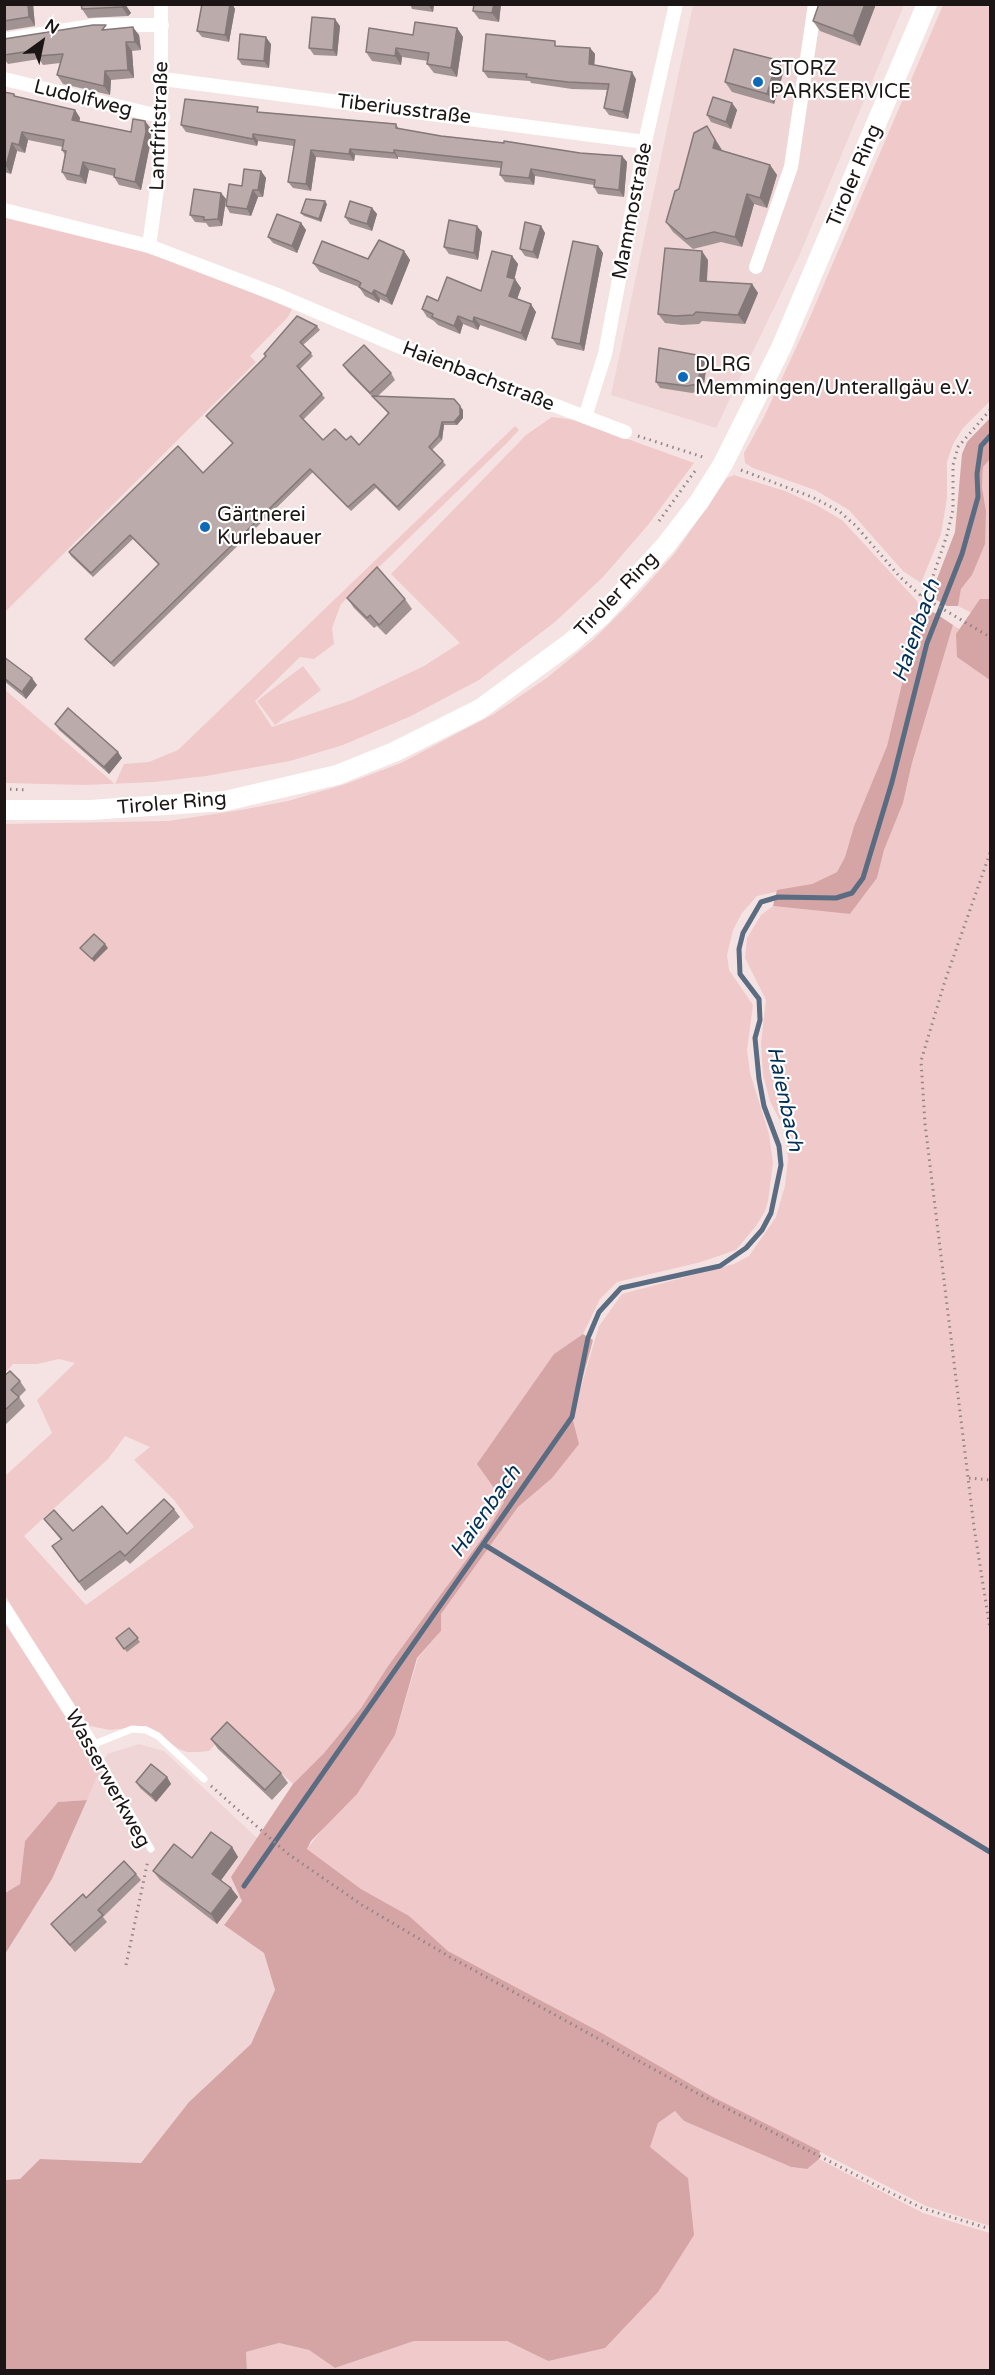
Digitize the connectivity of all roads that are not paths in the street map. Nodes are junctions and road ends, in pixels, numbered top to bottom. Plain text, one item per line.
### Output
1 (161, 4) edge
2 (676, 4) edge
3 (815, 4) edge
4 (927, 4) edge
5 (162, 25) junction
6 (4, 40) edge
7 (4, 79) edge
8 (163, 80) junction
9 (163, 117) junction
10 (645, 142) junction
11 (4, 210) edge
12 (150, 246) junction
13 (756, 267) dead end
14 (585, 417) junction
15 (625, 432) road end
16 (4, 810) edge
17 (4, 1608) edge
18 (92, 1745) junction
19 (204, 1779) road end
20 (151, 1849) road end

1 - 5 street, Lantfritstraße
2 - 10 street, Mammostraße
3 - 13 street
4 - 16 main road, Tiroler Ring
5 - 6 street
5 - 8 street, Lantfritstraße
7 - 9 street, Ludolfweg
8 - 9 street, Lantfritstraße
8 - 10 street, Tiberiusstraße
9 - 12 street, Lantfritstraße
10 - 14 street, Mammostraße
11 - 12 street, Haienbachstraße
12 - 14 street, Haienbachstraße
14 - 15 street, Haienbachstraße
17 - 18 street, Wasserwerkweg
18 - 19 lane
18 - 20 lane, Wasserwerkweg

